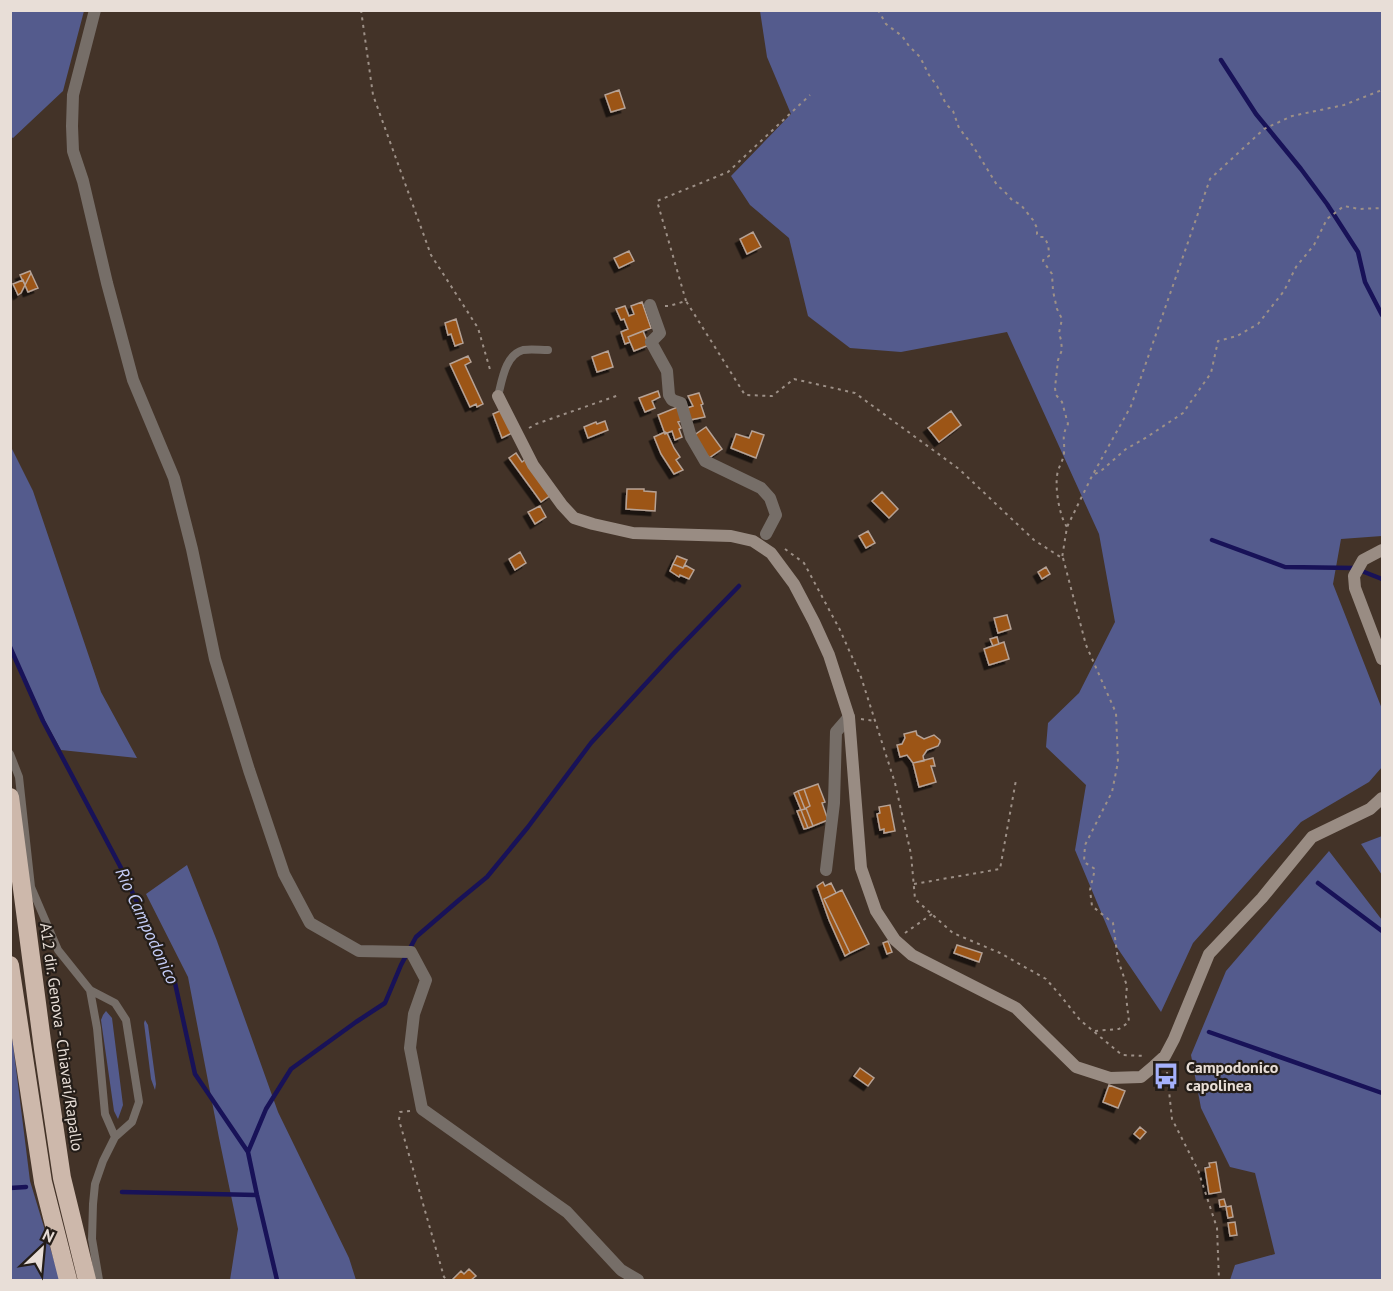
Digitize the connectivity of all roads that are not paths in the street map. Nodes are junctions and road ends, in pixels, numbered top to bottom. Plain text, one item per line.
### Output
1 (95, 10) edge
2 (650, 305) road end
3 (548, 350) dead end
4 (498, 396) joint
5 (766, 534) road end
6 (1383, 550) edge
7 (1383, 659) edge
8 (849, 717) junction
9 (10, 754) edge
10 (10, 797) edge
11 (1383, 798) edge
12 (826, 870) dead end
13 (10, 965) edge
14 (90, 990) junction
15 (115, 1137) junction
16 (69, 1281) edge
17 (87, 1281) edge
18 (99, 1281) edge
19 (638, 1281) edge

1 - 19 street
2 - 5 street
3 - 4 lane
4 - 8 street
6 - 7 street
8 - 11 street
8 - 12 street
9 - 14 lane
10 - 17 highway, A12 dir. Genova - Chiavari/Rapallo
13 - 16 highway
14 - 15 lane
14 - 15 lane
15 - 18 lane

